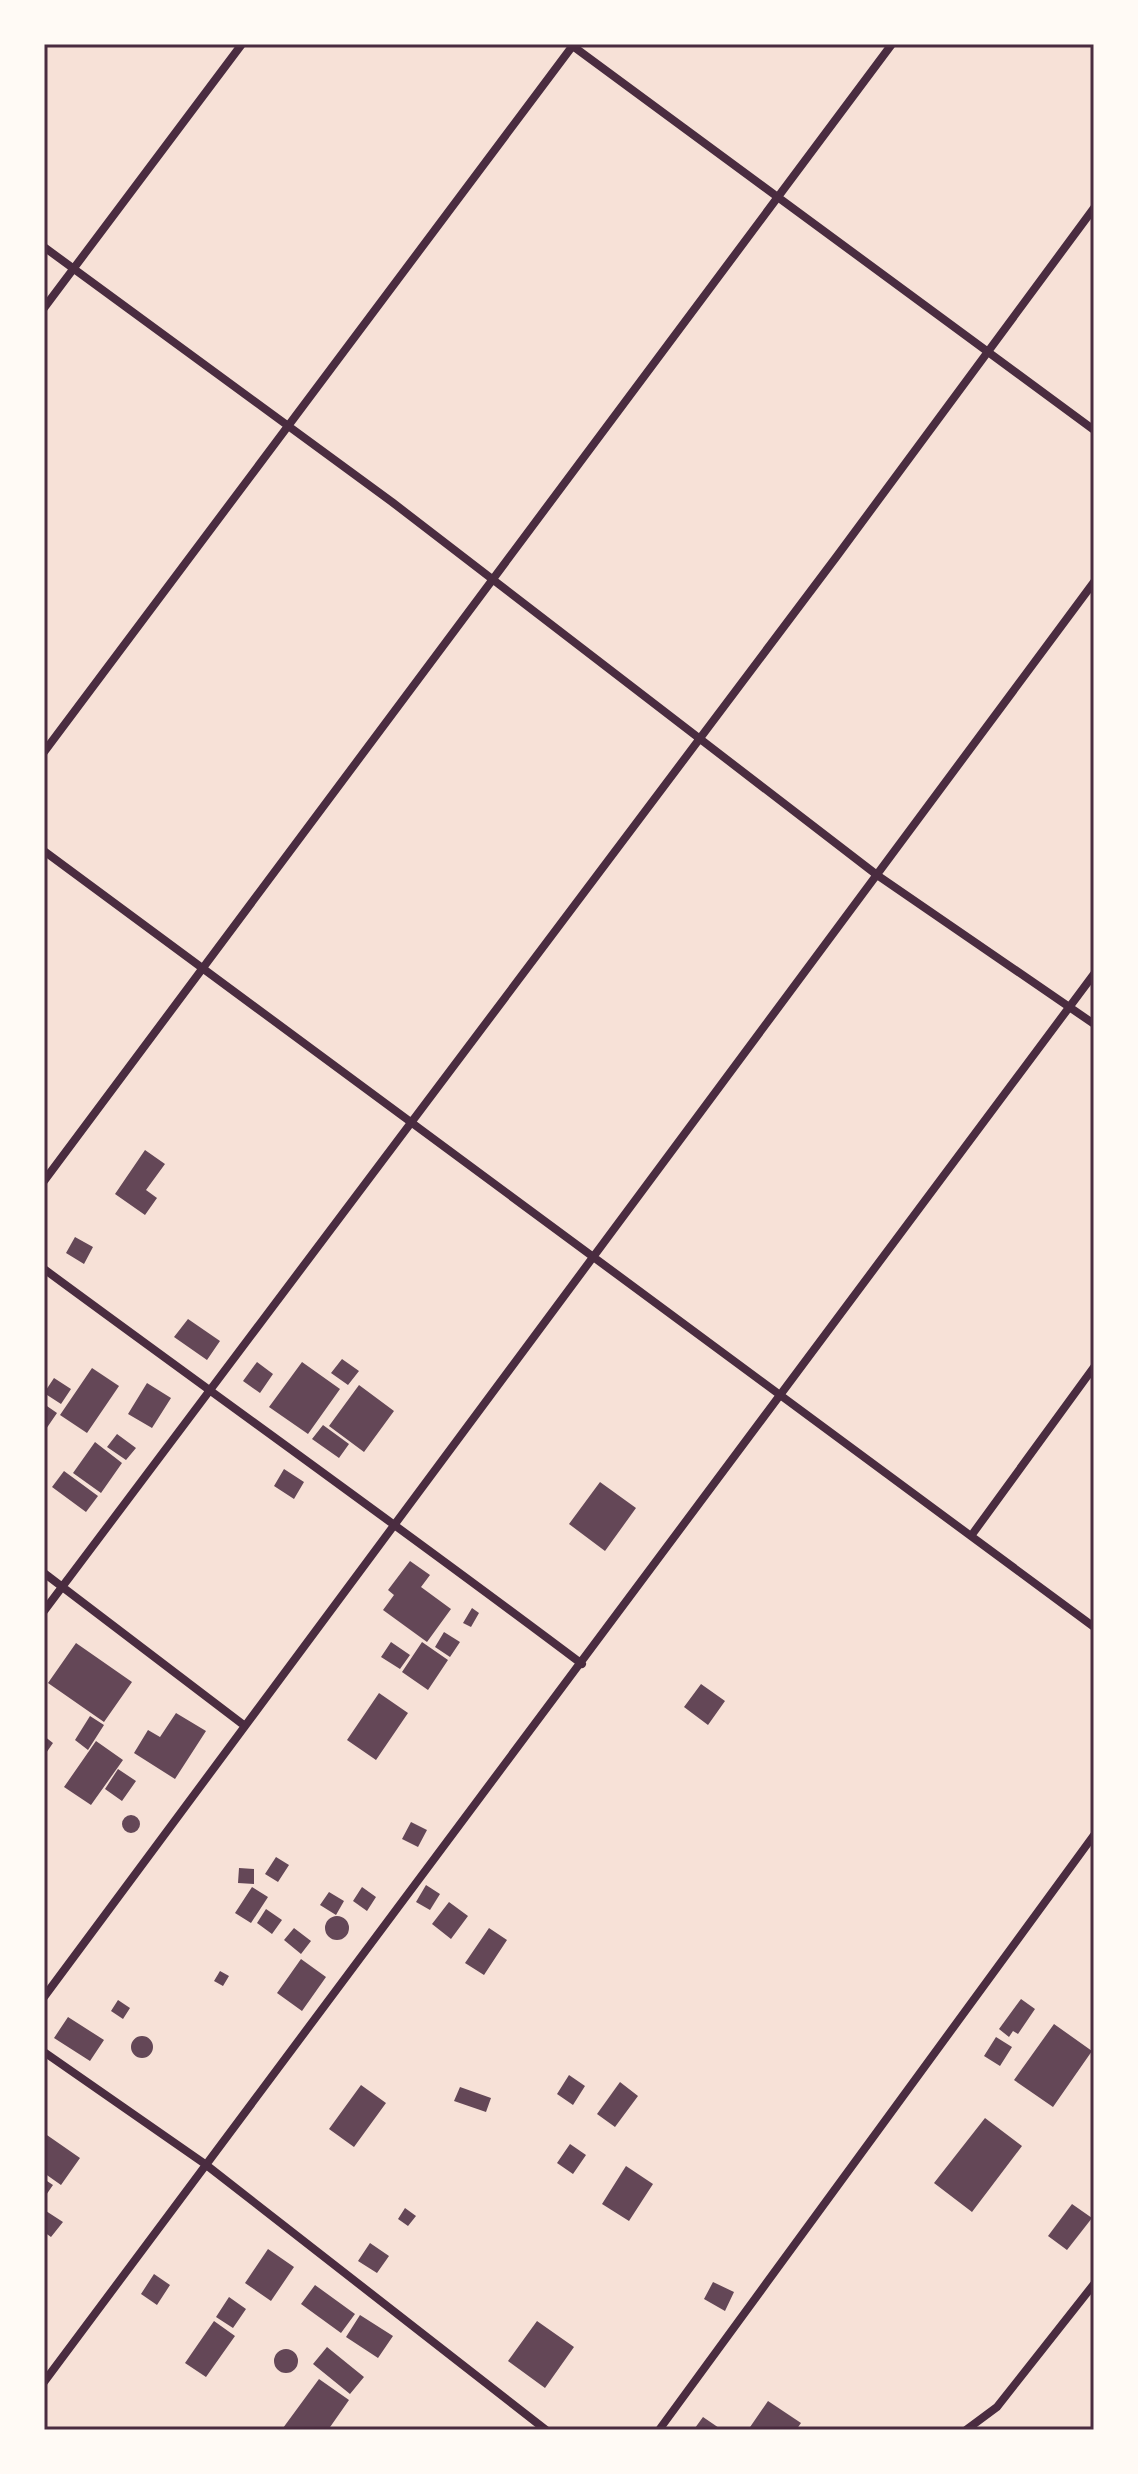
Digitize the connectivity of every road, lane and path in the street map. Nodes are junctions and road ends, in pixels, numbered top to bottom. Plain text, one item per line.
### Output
1 (242, 44) edge
2 (892, 44) edge
3 (572, 45) edge
4 (777, 197) junction
5 (1094, 208) edge
6 (44, 247) edge
7 (73, 269) junction
8 (44, 308) edge
9 (987, 351) junction
10 (288, 426) junction
11 (1094, 430) edge
12 (492, 581) junction
13 (1094, 582) edge
14 (698, 738) junction
15 (44, 752) edge
16 (44, 851) edge
17 (877, 875) junction
18 (202, 967) junction
19 (1094, 974) edge
20 (1070, 1007) junction
21 (1094, 1024) edge
22 (411, 1122) junction
23 (44, 1181) edge
24 (593, 1257) junction
25 (44, 1269) edge
26 (1094, 1367) edge
27 (211, 1392) junction
28 (781, 1396) junction
29 (395, 1523) junction
30 (971, 1536) junction
31 (44, 1573) edge
32 (61, 1589) junction
33 (44, 1611) edge
34 (1094, 1627) edge
35 (582, 1664) junction
36 (245, 1726) junction
37 (1094, 1835) edge
38 (44, 1997) edge
39 (44, 2052) edge
40 (205, 2164) junction
41 (1094, 2284) edge
42 (44, 2382) edge
43 (546, 2430) edge
44 (659, 2430) edge
45 (966, 2430) edge

1 - 7 street
2 - 4 street
3 - 4 street
3 - 10 street
4 - 9 street
4 - 12 street
5 - 9 street
6 - 7 street
7 - 8 street
7 - 10 street
9 - 11 street
9 - 14 street
10 - 12 street
10 - 15 street
12 - 14 street
12 - 18 street
13 - 17 street
14 - 17 street
14 - 22 street
16 - 18 street
17 - 20 street
17 - 24 street
18 - 22 street
18 - 23 street
19 - 20 street
20 - 21 street
20 - 28 street
22 - 24 street
22 - 27 street
24 - 28 street
24 - 29 street
25 - 27 street
26 - 30 street
27 - 29 street
27 - 32 street
28 - 30 street
28 - 35 street
29 - 35 street
29 - 36 street
30 - 34 street
31 - 32 street
32 - 33 street
32 - 36 street
35 - 40 street
36 - 38 street
37 - 44 street
39 - 40 street
40 - 42 street
40 - 43 street
41 - 45 street

